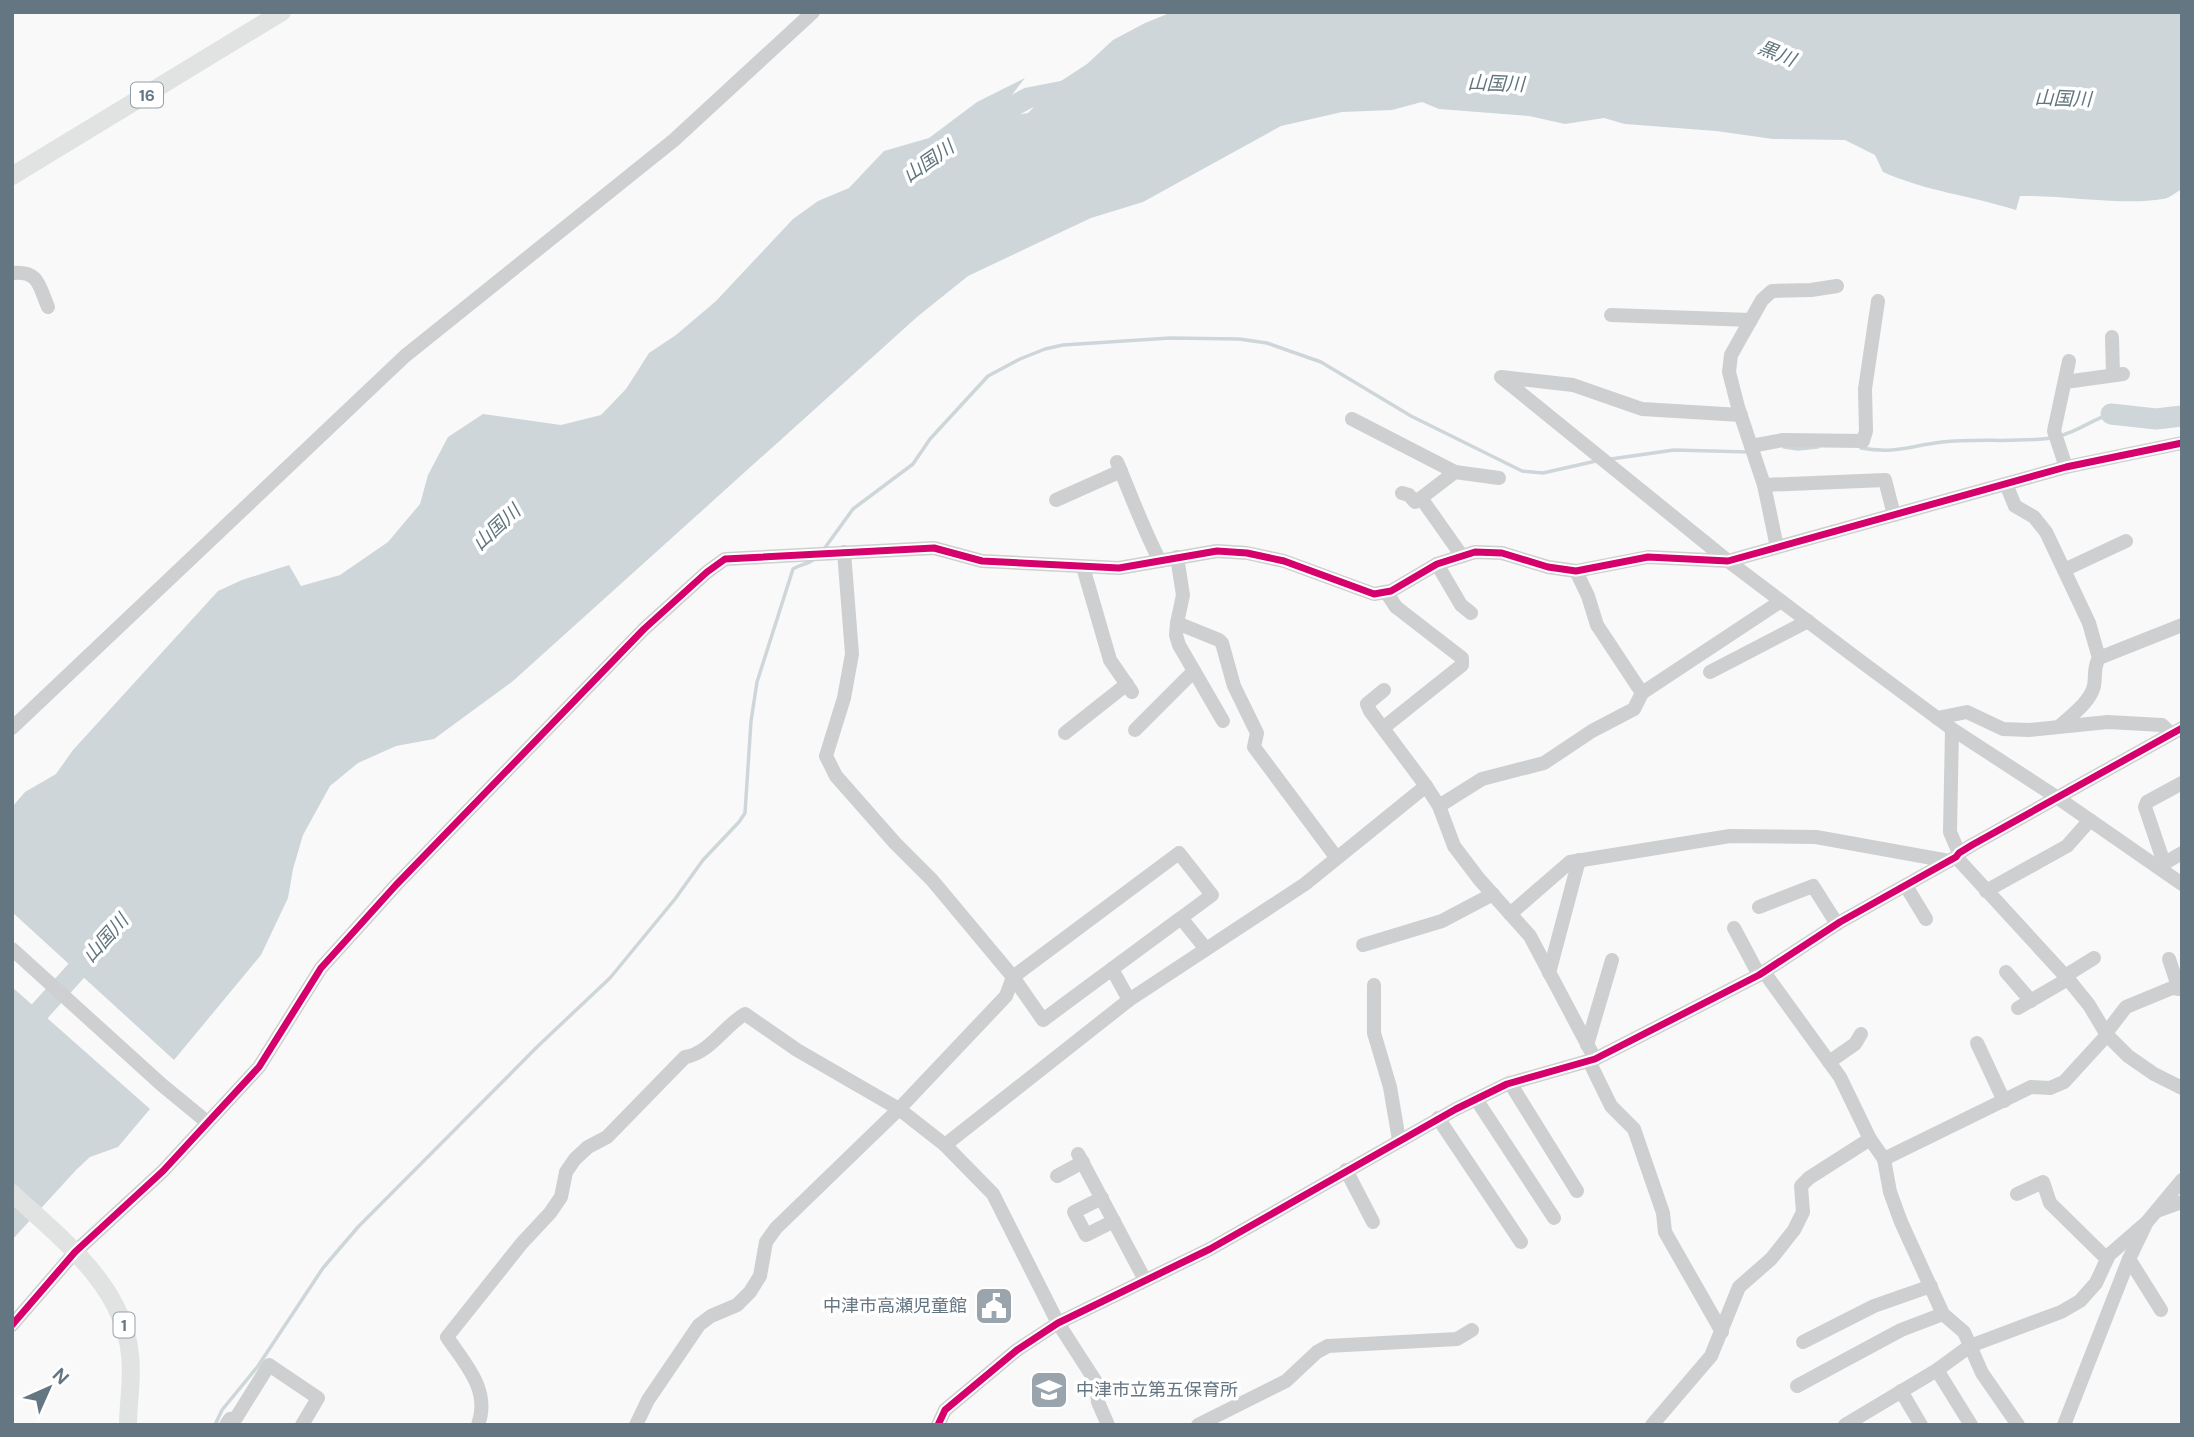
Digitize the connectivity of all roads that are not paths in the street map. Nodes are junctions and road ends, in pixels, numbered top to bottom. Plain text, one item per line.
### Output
1 (282, 12) edge
2 (813, 12) edge
3 (12, 176) edge
4 (12, 273) edge
5 (1836, 286) dead end
6 (1878, 301) dead end
7 (48, 307) dead end
8 (1611, 315) dead end
9 (1751, 320) junction
10 (2112, 337) dead end
11 (2069, 361) dead end
12 (2065, 382) junction
13 (1741, 415) junction
14 (1352, 419) dead end
15 (2182, 443) edge
16 (1751, 446) junction
17 (2066, 467) junction
18 (1455, 472) junction
19 (1499, 478) dead end
20 (2006, 484) junction
21 (1764, 485) junction
22 (1402, 493) dead end
23 (1421, 498) junction
24 (1056, 500) dead end
25 (1894, 515) junction
26 (2126, 541) dead end
27 (1777, 547) junction
28 (845, 552) junction
29 (1462, 556) junction
30 (1177, 557) junction
31 (1160, 561) junction
32 (1728, 561) junction
33 (1437, 564) junction
34 (1083, 567) junction
35 (2064, 569) junction
36 (1576, 571) junction
37 (1386, 592) junction
38 (1781, 601) junction
39 (1471, 613) dead end
40 (1808, 621) junction
41 (1177, 623) junction
42 (2182, 625) edge
43 (2099, 658) junction
44 (1195, 671) junction
45 (1710, 672) dead end
46 (1384, 690) dead end
47 (1642, 693) junction
48 (1937, 718) junction
49 (1223, 721) dead end
50 (2061, 725) junction
51 (12, 728) edge
52 (1383, 728) junction
53 (1952, 729) junction
54 (1135, 730) dead end
55 (2176, 731) edge
56 (1065, 733) dead end
57 (2182, 783) edge
58 (1426, 786) junction
59 (2058, 798) junction
60 (1439, 806) junction
61 (2090, 820) junction
62 (2182, 853) edge
63 (1336, 857) junction
64 (1955, 857) junction
65 (1579, 860) junction
66 (2161, 865) junction
67 (2182, 884) edge
68 (1906, 886) junction
69 (1986, 891) junction
70 (1493, 894) junction
71 (1759, 907) dead end
72 (1510, 914) junction
73 (1181, 918) junction
74 (1926, 919) dead end
75 (1837, 924) junction
76 (1734, 928) dead end
77 (1363, 946) dead end
78 (12, 949) edge
79 (1206, 949) junction
80 (2094, 958) dead end
81 (2169, 959) dead end
82 (1612, 960) dead end
83 (1112, 969) junction
84 (2006, 972) dead end
85 (1549, 973) junction
86 (1761, 973) junction
87 (1013, 977) junction
88 (2066, 977) junction
89 (1374, 985) dead end
90 (2180, 989) edge
91 (1129, 1000) junction
92 (1861, 1034) dead end
93 (2106, 1034) junction
94 (1977, 1043) dead end
95 (1587, 1045) junction
96 (1592, 1060) junction
97 (1829, 1062) junction
98 (1510, 1083) junction
99 (2182, 1088) edge
100 (1476, 1099) junction
101 (2004, 1101) junction
102 (899, 1109) junction
103 (1438, 1118) junction
104 (207, 1122) junction
105 (1870, 1139) junction
106 (1399, 1140) junction
107 (945, 1145) junction
108 (1884, 1159) junction
109 (1346, 1170) junction
110 (1057, 1177) dead end
111 (2182, 1180) edge
112 (1577, 1191) dead end
113 (12, 1193) edge
114 (2017, 1194) dead end
115 (1102, 1198) junction
116 (2182, 1202) edge
117 (2151, 1217) junction
118 (1554, 1218) dead end
119 (1114, 1221) junction
120 (1373, 1222) dead end
121 (1521, 1242) dead end
122 (71, 1248) junction
123 (2107, 1259) junction
124 (2129, 1259) junction
125 (1145, 1280) junction
126 (1931, 1286) junction
127 (2161, 1310) dead end
128 (1943, 1314) junction
129 (1058, 1323) junction
130 (12, 1325) edge
131 (1472, 1330) dead end
132 (1722, 1332) junction
133 (1803, 1342) dead end
134 (1970, 1346) junction
135 (1937, 1370) junction
136 (1797, 1386) dead end
137 (1901, 1391) junction
138 (1866, 1419) edge
139 (236, 1422) edge
140 (2011, 1422) edge
141 (128, 1425) edge
142 (302, 1425) edge
143 (478, 1425) edge
144 (636, 1425) edge
145 (937, 1425) edge
146 (1108, 1425) edge
147 (1198, 1425) edge
148 (1652, 1425) edge
149 (1845, 1425) edge
150 (1921, 1425) edge
151 (1971, 1425) edge
152 (2064, 1425) edge

1 - 3 main road, 16
2 - 51 street
4 - 7 street
5 - 9 street
6 - 16 street
8 - 9 street
9 - 13 street
10 - 12 street
11 - 12 street
12 - 17 street
13 - 16 street
13 - 32 street
14 - 18 street
15 - 17 street
16 - 21 street
17 - 20 street
18 - 19 street
18 - 23 street
20 - 25 street
20 - 35 street
21 - 25 street
21 - 27 street
22 - 23 street
23 - 29 street
24 - 31 street
25 - 27 street
26 - 35 street
27 - 32 street
28 - 34 street
28 - 87 street
28 - 104 street
29 - 33 street
29 - 36 street
30 - 31 street
30 - 37 street
30 - 41 street
31 - 34 street
32 - 36 street
32 - 38 street
33 - 37 street
33 - 39 street
34 - 56 street
35 - 43 street
36 - 47 street
37 - 52 street
38 - 40 street
38 - 47 street
40 - 45 street
40 - 48 street
41 - 44 street
41 - 63 street
42 - 43 street
43 - 50 street
44 - 49 street
44 - 54 street
46 - 52 street
47 - 60 street
48 - 50 street
48 - 53 street
50 - 55 street
52 - 58 street
53 - 59 street
53 - 64 street
55 - 59 street
57 - 66 street
58 - 60 street
58 - 63 street
59 - 61 street
59 - 64 street
60 - 70 street
61 - 66 street
61 - 69 street
62 - 66 street
63 - 79 street
64 - 65 street
64 - 68 street
64 - 69 street
65 - 72 street
65 - 85 street
66 - 67 street
68 - 74 street
68 - 75 street
69 - 88 street
70 - 72 street
70 - 77 street
71 - 75 street
72 - 85 street
73 - 79 street
73 - 83 street
73 - 87 street
75 - 86 street
76 - 86 street
78 - 104 street
79 - 91 street
80 - 88 street
81 - 90 street
82 - 95 street
83 - 87 street
83 - 91 street
84 - 88 street
85 - 95 street
86 - 96 street
86 - 97 street
87 - 102 street
88 - 93 street
89 - 106 street
90 - 93 street
91 - 107 street
92 - 97 street
93 - 99 street
93 - 101 street
94 - 101 street
95 - 96 street
96 - 98 street
96 - 132 street
97 - 105 street
98 - 100 street
98 - 112 street
100 - 103 street
100 - 118 street
101 - 108 street
102 - 107 street
102 - 143 street
102 - 144 street
103 - 106 street
103 - 121 street
104 - 122 street
105 - 108 street
105 - 132 street
106 - 109 street
107 - 129 street
108 - 126 street
109 - 120 street
109 - 125 street
110 - 115 street
111 - 117 street
113 - 122 main road, 1
114 - 123 street
115 - 119 street
115 - 119 street
116 - 117 street
117 - 123 street
117 - 124 street
119 - 125 street
122 - 130 street
122 - 141 main road, 1
123 - 134 street
124 - 127 street
124 - 152 street
125 - 129 street
126 - 128 street
126 - 133 street
128 - 134 street
128 - 136 street
129 - 145 street
129 - 146 street
131 - 147 street
132 - 148 street
134 - 135 street
134 - 140 street
135 - 137 street
135 - 151 street
137 - 138 street
137 - 150 street
138 - 149 street
139 - 142 street

